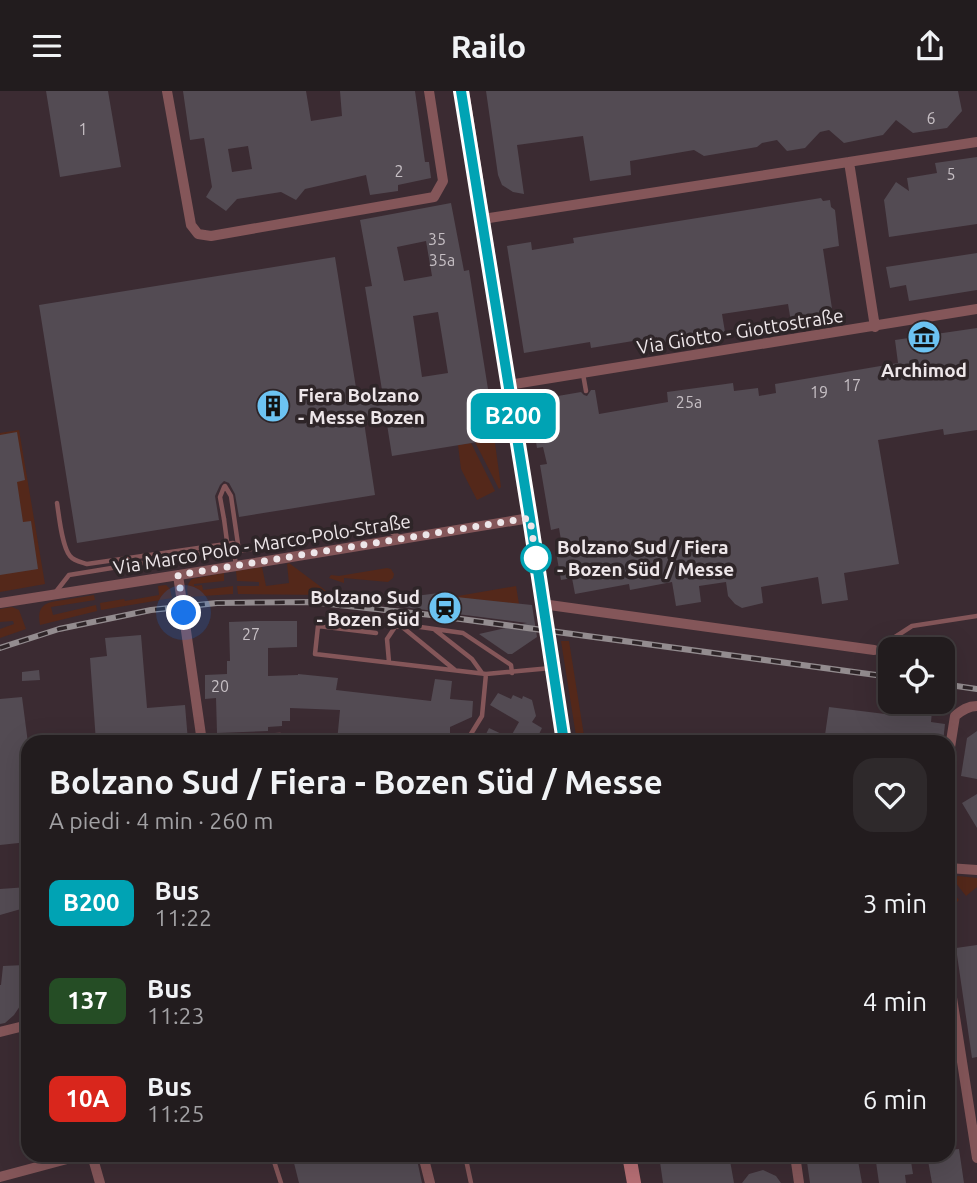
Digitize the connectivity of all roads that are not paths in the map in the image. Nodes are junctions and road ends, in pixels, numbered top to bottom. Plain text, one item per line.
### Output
1 (167, 91) edge
2 (429, 91) edge
3 (461, 91) edge
4 (977, 142) edge
5 (849, 162) junction
6 (483, 219) junction
7 (977, 309) edge
8 (875, 327) junction
9 (583, 373) junction
10 (508, 385) junction
11 (586, 391) dead end
12 (57, 503) dead end
13 (530, 518) junction
14 (402, 539) junction
15 (236, 566) junction
16 (178, 575) junction
17 (54, 595) junction
18 (0, 603) edge
19 (542, 604) junction
20 (977, 616) edge
21 (401, 626) junction
22 (434, 629) junction
23 (376, 633) dead end
24 (874, 650) joint
25 (388, 662) junction
26 (552, 668) junction
27 (456, 670) junction
28 (512, 673) junction
29 (484, 674) junction
30 (977, 706) edge
31 (201, 735) edge
32 (470, 735) edge
33 (563, 735) edge
34 (952, 735) edge
35 (955, 868) edge
36 (977, 870) edge
37 (955, 1017) edge
38 (21, 1027) edge
39 (0, 1033) edge
40 (977, 1158) edge
41 (56, 1162) edge
42 (94, 1162) edge
43 (274, 1162) edge
44 (425, 1162) edge
45 (466, 1162) edge
46 (630, 1162) edge
47 (796, 1162) edge
48 (0, 1177) edge
49 (100, 1183) edge
50 (281, 1183) edge
51 (430, 1183) edge
52 (471, 1183) edge
53 (634, 1183) edge
54 (799, 1183) edge

1 - 2 street
3 - 6 main road
4 - 5 street
5 - 6 street
5 - 8 street
6 - 10 main road
7 - 8 street, Via Giotto - Giottostraße
8 - 9 street, Via Giotto - Giottostraße
9 - 10 street, Via Giotto - Giottostraße
9 - 11 lane
10 - 13 main road
12 - 15 lane
13 - 14 street, Via Marco Polo - Marco-Polo-Straße
13 - 19 main road
14 - 15 street, Via Marco Polo - Marco-Polo-Straße
14 - 17 lane, bridge
15 - 16 street, Via Marco Polo - Marco-Polo-Straße
16 - 17 street, Via Marco Polo - Marco-Polo-Straße
16 - 31 street
17 - 18 street, Via Marco Polo - Marco-Polo-Straße
19 - 24 street
19 - 26 main road
20 - 24 lane
21 - 22 lane
21 - 25 lane
21 - 27 lane
22 - 28 lane
22 - 29 lane
23 - 25 lane
25 - 27 lane
26 - 28 lane
26 - 33 main road
27 - 29 lane
28 - 29 lane
29 - 32 lane
30 - 34 street
35 - 36 street
37 - 40 street
38 - 39 street
41 - 48 street
42 - 49 street
43 - 50 lane
44 - 51 street
45 - 52 lane
46 - 53 main road
47 - 54 street

